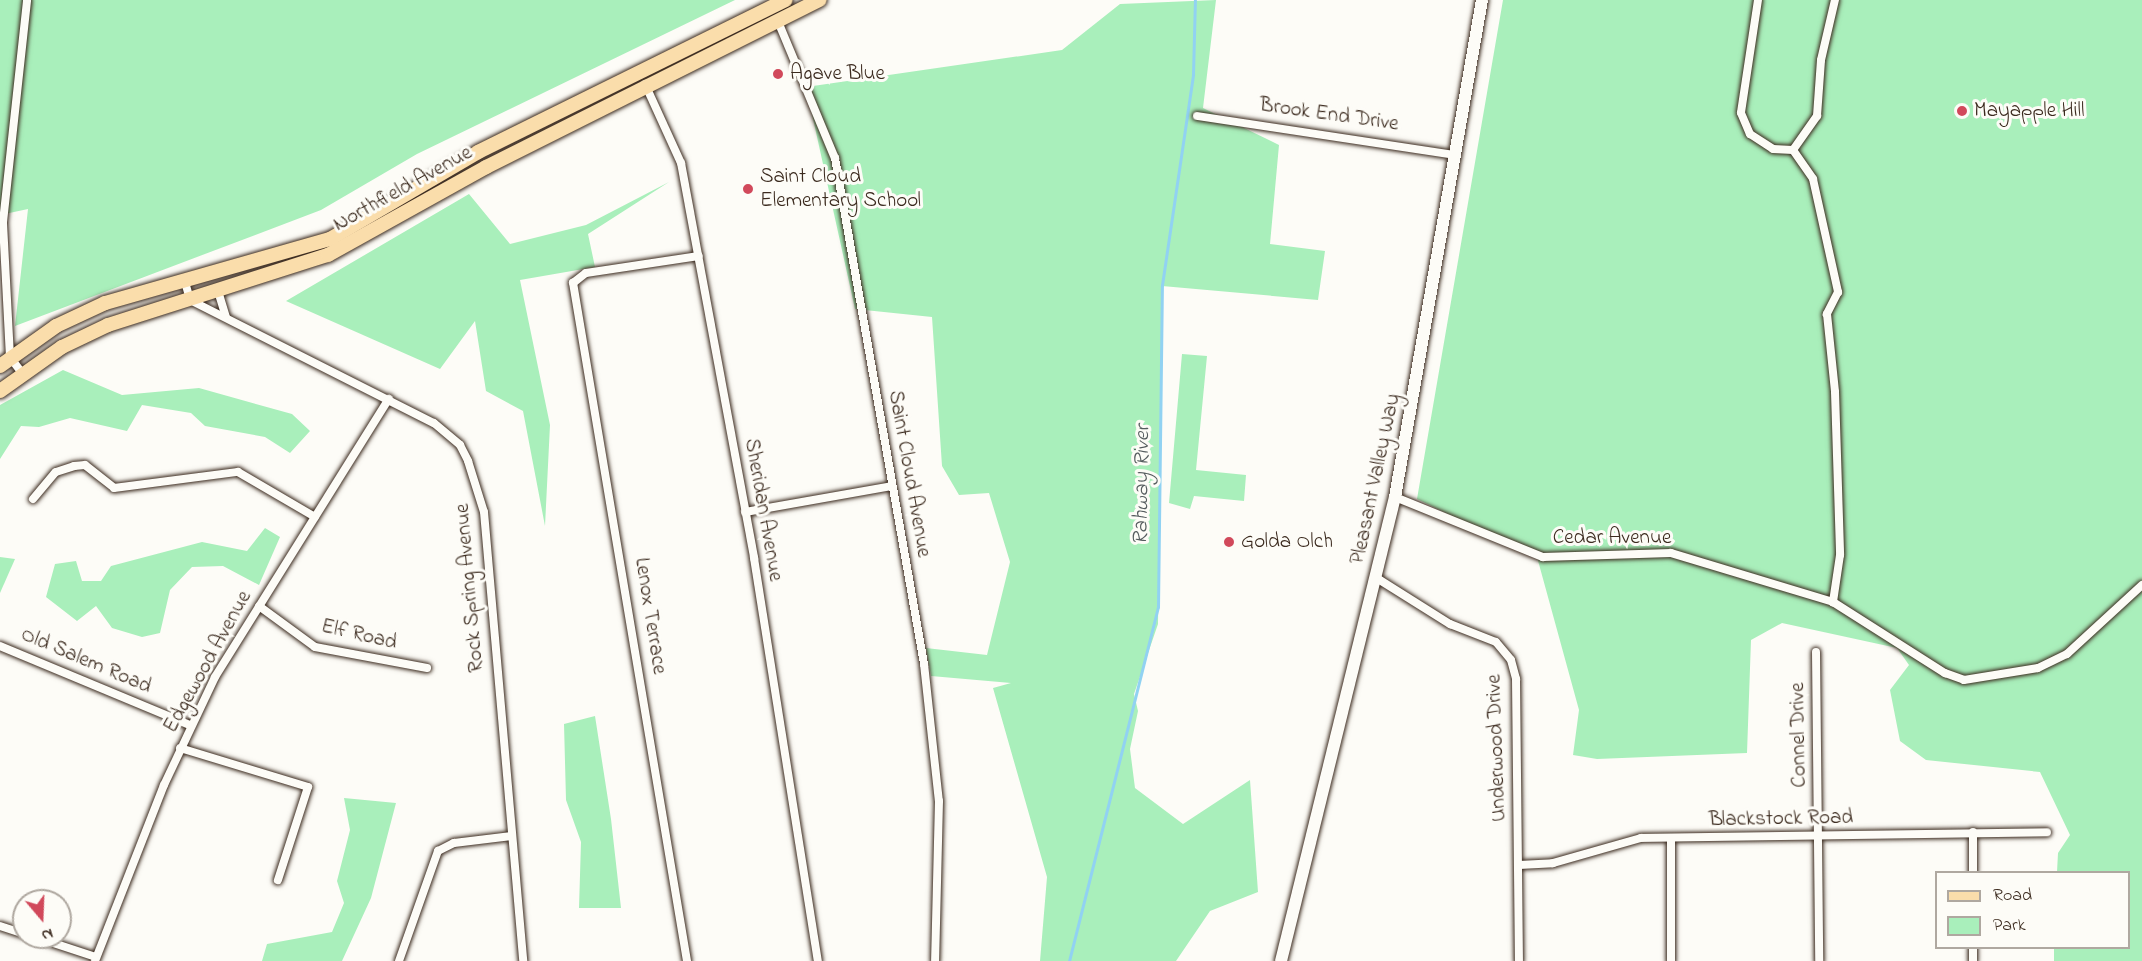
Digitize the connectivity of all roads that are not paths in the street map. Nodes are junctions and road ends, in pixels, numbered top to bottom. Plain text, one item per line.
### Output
1 (27, 0) edge
2 (786, 0) edge
3 (819, 0) edge
4 (1482, 0) edge
5 (1758, 0) edge
6 (1835, 0) edge
7 (772, 8) junction
8 (778, 21) junction
9 (639, 74) junction
10 (647, 88) junction
11 (1197, 116) dead end
12 (1793, 150) junction
13 (1455, 155) junction
14 (699, 256) junction
15 (2, 278) edge
16 (185, 282) junction
17 (218, 291) junction
18 (190, 300) junction
19 (226, 317) junction
20 (5, 362) edge
21 (22, 373) junction
22 (0, 391) edge
23 (389, 399) junction
24 (892, 486) junction
25 (1395, 497) junction
26 (33, 499) dead end
27 (746, 512) junction
28 (315, 517) junction
29 (1375, 577) junction
30 (2142, 585) edge
31 (1833, 602) junction
32 (259, 606) junction
33 (0, 646) edge
34 (1816, 652) dead end
35 (427, 668) dead end
36 (190, 725) junction
37 (180, 748) junction
38 (1973, 832) junction
39 (2047, 832) dead end
40 (512, 836) junction
41 (1671, 838) junction
42 (1818, 838) junction
43 (1519, 865) junction
44 (1973, 871) edge
45 (278, 880) dead end
46 (68, 949) edge
47 (96, 959) edge
48 (399, 961) edge
49 (523, 961) edge
50 (687, 961) edge
51 (818, 961) edge
52 (934, 961) edge
53 (1281, 961) edge
54 (1519, 961) edge
55 (1671, 961) edge
56 (1819, 961) edge

1 - 15 street
2 - 7 main road, Northfield Avenue
3 - 8 main road, Northfield Avenue
4 - 13 main road, Pleasant Valley Way
5 - 12 street
6 - 12 street
7 - 8 street, Saint Cloud Avenue
7 - 9 main road, Northfield Avenue
8 - 10 main road, Northfield Avenue
8 - 24 street, Saint Cloud Avenue
9 - 10 street, Sheridan Avenue
9 - 16 main road, Northfield Avenue
10 - 14 street, Sheridan Avenue
10 - 17 main road, Northfield Avenue
11 - 13 street, Brook End Drive
12 - 31 street
13 - 25 main road, Pleasant Valley Way
14 - 27 street, Sheridan Avenue
14 - 50 street, Lenox Terrace
15 - 20 street
16 - 18 street
16 - 20 main road, Northfield Avenue
17 - 18 main road, Northfield Avenue
17 - 19 street
18 - 19 street, Rock Spring Avenue
18 - 21 main road, Northfield Avenue
19 - 23 street, Rock Spring Avenue
20 - 21 street
21 - 22 main road, Northfield Avenue
23 - 28 street, Edgewood Avenue
23 - 40 street, Rock Spring Avenue
24 - 27 street
24 - 52 street, Saint Cloud Avenue
25 - 29 main road, Pleasant Valley Way
25 - 31 street, Cedar Avenue
26 - 28 street
27 - 51 street, Sheridan Avenue
28 - 32 street, Edgewood Avenue
29 - 43 street, Underwood Drive
29 - 53 main road, Pleasant Valley Way
30 - 31 street, Cedar Avenue
32 - 35 street, Elf Road
32 - 36 street, Edgewood Avenue
33 - 36 street, Old Salem Road
34 - 42 street, Connel Drive
36 - 37 street, Edgewood Avenue
37 - 45 street
37 - 47 street, Edgewood Avenue
38 - 39 street, Blackstock Road
38 - 42 street, Blackstock Road
38 - 44 street
40 - 48 street
40 - 49 street, Rock Spring Avenue
41 - 42 street, Blackstock Road
41 - 43 street, Blackstock Road
41 - 55 street
42 - 56 street, Connel Drive
43 - 54 street, Underwood Drive
46 - 47 street

